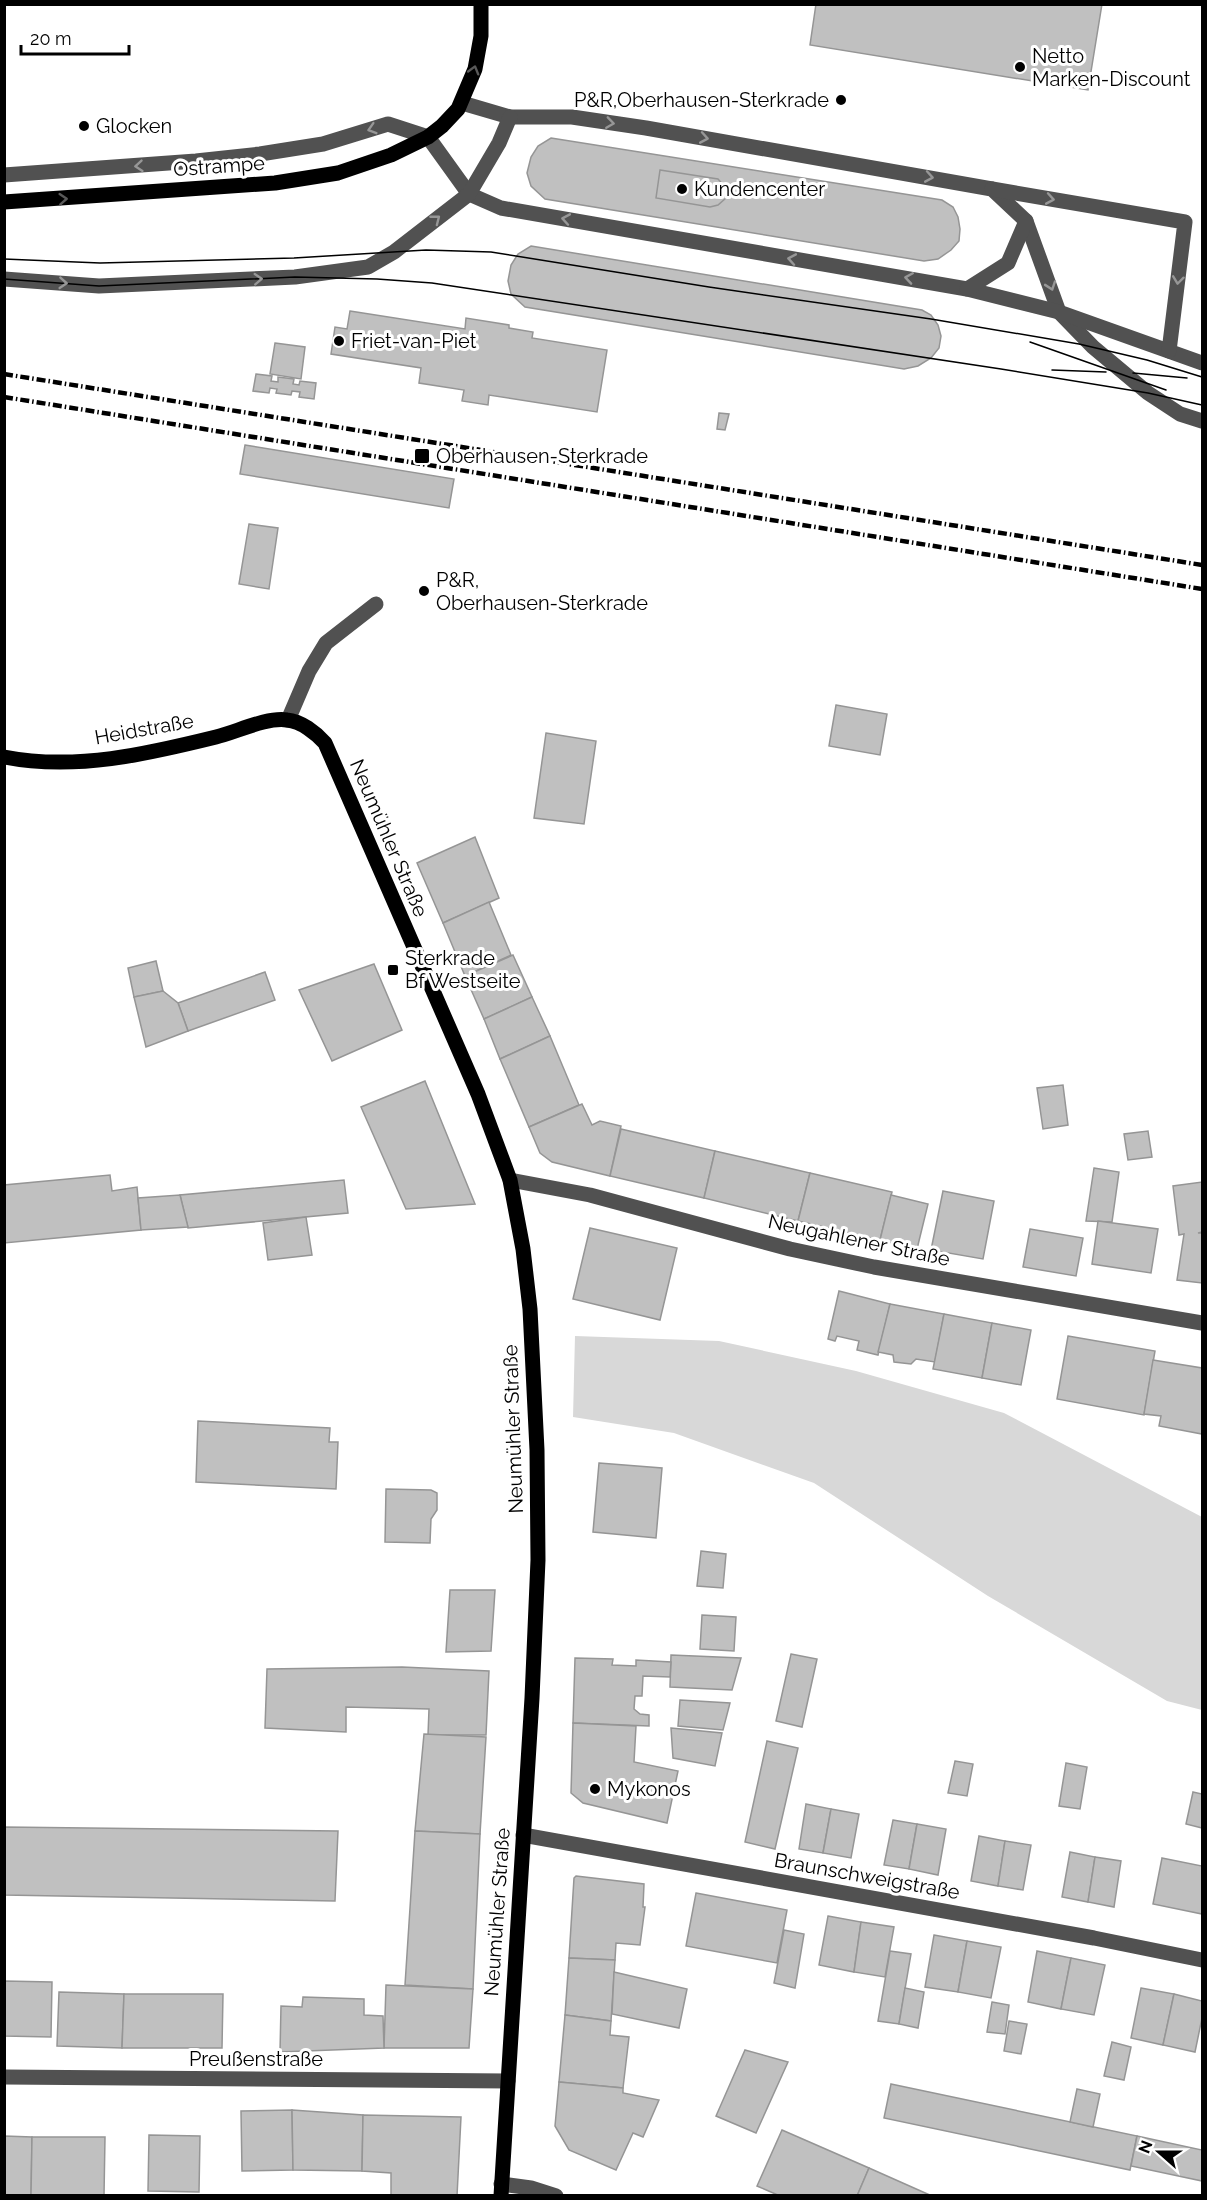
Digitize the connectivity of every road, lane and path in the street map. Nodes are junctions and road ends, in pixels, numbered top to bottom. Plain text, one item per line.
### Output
1 (481, 4) edge
2 (462, 102) junction
3 (510, 117) junction
4 (428, 137) junction
5 (4, 175) edge
6 (992, 189) junction
7 (469, 194) junction
8 (4, 202) edge
9 (1026, 221) junction
10 (4, 279) edge
11 (967, 289) junction
12 (1059, 312) junction
13 (1169, 351) junction
14 (1203, 363) edge
15 (1203, 421) edge
16 (376, 604) dead end
17 (288, 720) junction
18 (4, 757) edge
19 (510, 1180) junction
20 (1203, 1323) edge
21 (523, 1835) junction
22 (1203, 1960) edge
23 (4, 2078) edge
24 (508, 2081) junction
25 (501, 2190) edge
26 (556, 2196) edge

2 -> 1 main road, Ostrampe
2 - 3 street
2 - 4 main road, Ostrampe
3 -> 6 street
3 - 7 street
4 -> 5 street
4 - 7 street
8 -> 4 main road, Ostrampe
6 - 9 street
6 -> 13 street
10 -> 7 street
11 -> 7 street
9 - 11 street
9 -> 12 street
11 - 12 street
12 - 13 street
12 - 15 street
13 - 14 street
16 - 17 street
17 - 18 main road, Heidstraße
17 - 19 main road, Neumühler Straße
19 - 20 street, Neugahlener Straße
19 - 21 main road, Neumühler Straße
21 - 22 street, Braunschweigstraße
21 - 24 main road, Neumühler Straße
23 - 24 street, Preußenstraße
24 - 25 main road, Neumühler Straße
25 - 26 street

